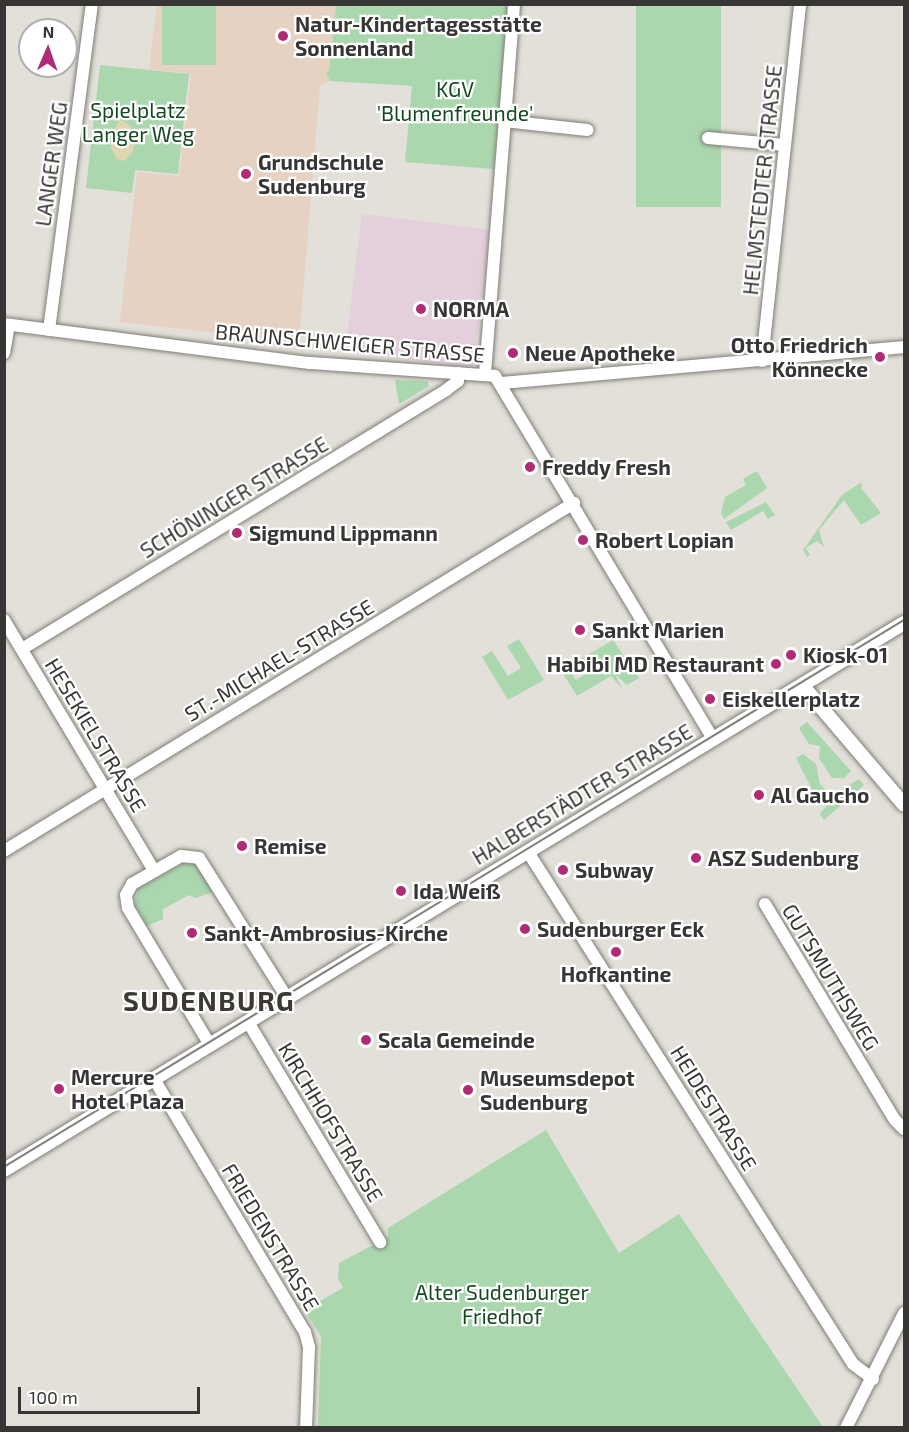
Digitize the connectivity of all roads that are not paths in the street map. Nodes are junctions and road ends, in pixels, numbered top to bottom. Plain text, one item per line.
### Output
1 (92, 4) edge
2 (514, 4) edge
3 (800, 4) edge
4 (504, 121) junction
5 (588, 130) dead end
6 (708, 138) dead end
7 (785, 145) junction
8 (7, 324) edge
9 (49, 330) junction
10 (904, 347) edge
11 (4, 353) edge
12 (762, 361) junction
13 (458, 373) junction
14 (485, 374) junction
15 (502, 383) junction
16 (574, 503) junction
17 (4, 620) edge
18 (904, 623) edge
19 (22, 649) junction
20 (802, 685) junction
21 (713, 739) junction
22 (105, 790) junction
23 (904, 805) edge
24 (4, 851) edge
25 (528, 852) junction
26 (154, 871) junction
27 (765, 904) dead end
28 (287, 998) junction
29 (248, 1022) junction
30 (210, 1045) junction
31 (154, 1079) junction
32 (904, 1129) edge
33 (4, 1170) edge
34 (380, 1242) dead end
35 (904, 1313) edge
36 (873, 1379) junction
37 (306, 1428) edge
38 (846, 1428) edge

1 - 9 street, LANGER WEG
2 - 4 street
3 - 7 street, HELMSTEDTER STRASSE
4 - 5 street
4 - 14 street
6 - 7 street
7 - 12 street, HELMSTEDTER STRASSE
8 - 9 street, BRAUNSCHWEIGER STRASSE
8 - 11 street
9 - 13 street, BRAUNSCHWEIGER STRASSE
10 - 12 street, BRAUNSCHWEIGER STRASSE
12 - 15 street, BRAUNSCHWEIGER STRASSE
13 - 14 street, BRAUNSCHWEIGER STRASSE
13 - 19 street, SCHÖNINGER STRASSE
14 - 15 street, BRAUNSCHWEIGER STRASSE
15 - 16 street
16 - 21 street
16 - 22 street, ST.-MICHAEL-STRASSE
17 - 19 street, HESEKIELSTRASSE
18 - 20 street, HALBERSTÄDTER STRASSE
19 - 22 street, HESEKIELSTRASSE
20 - 21 street, HALBERSTÄDTER STRASSE
20 - 23 street
21 - 25 street, HALBERSTÄDTER STRASSE
22 - 24 street, ST.-MICHAEL-STRASSE
22 - 26 street, HESEKIELSTRASSE
25 - 28 street, HALBERSTÄDTER STRASSE
25 - 36 street, HEIDESTRASSE
26 - 28 street
26 - 30 street
27 - 32 street, GUTSMUTHSWEG
28 - 29 street, HALBERSTÄDTER STRASSE
29 - 30 street, HALBERSTÄDTER STRASSE
29 - 34 street, KIRCHHOFSTRASSE
30 - 31 street, HALBERSTÄDTER STRASSE
31 - 33 street, HALBERSTÄDTER STRASSE
31 - 37 street, FRIEDENSTRASSE
35 - 36 street
36 - 38 street

